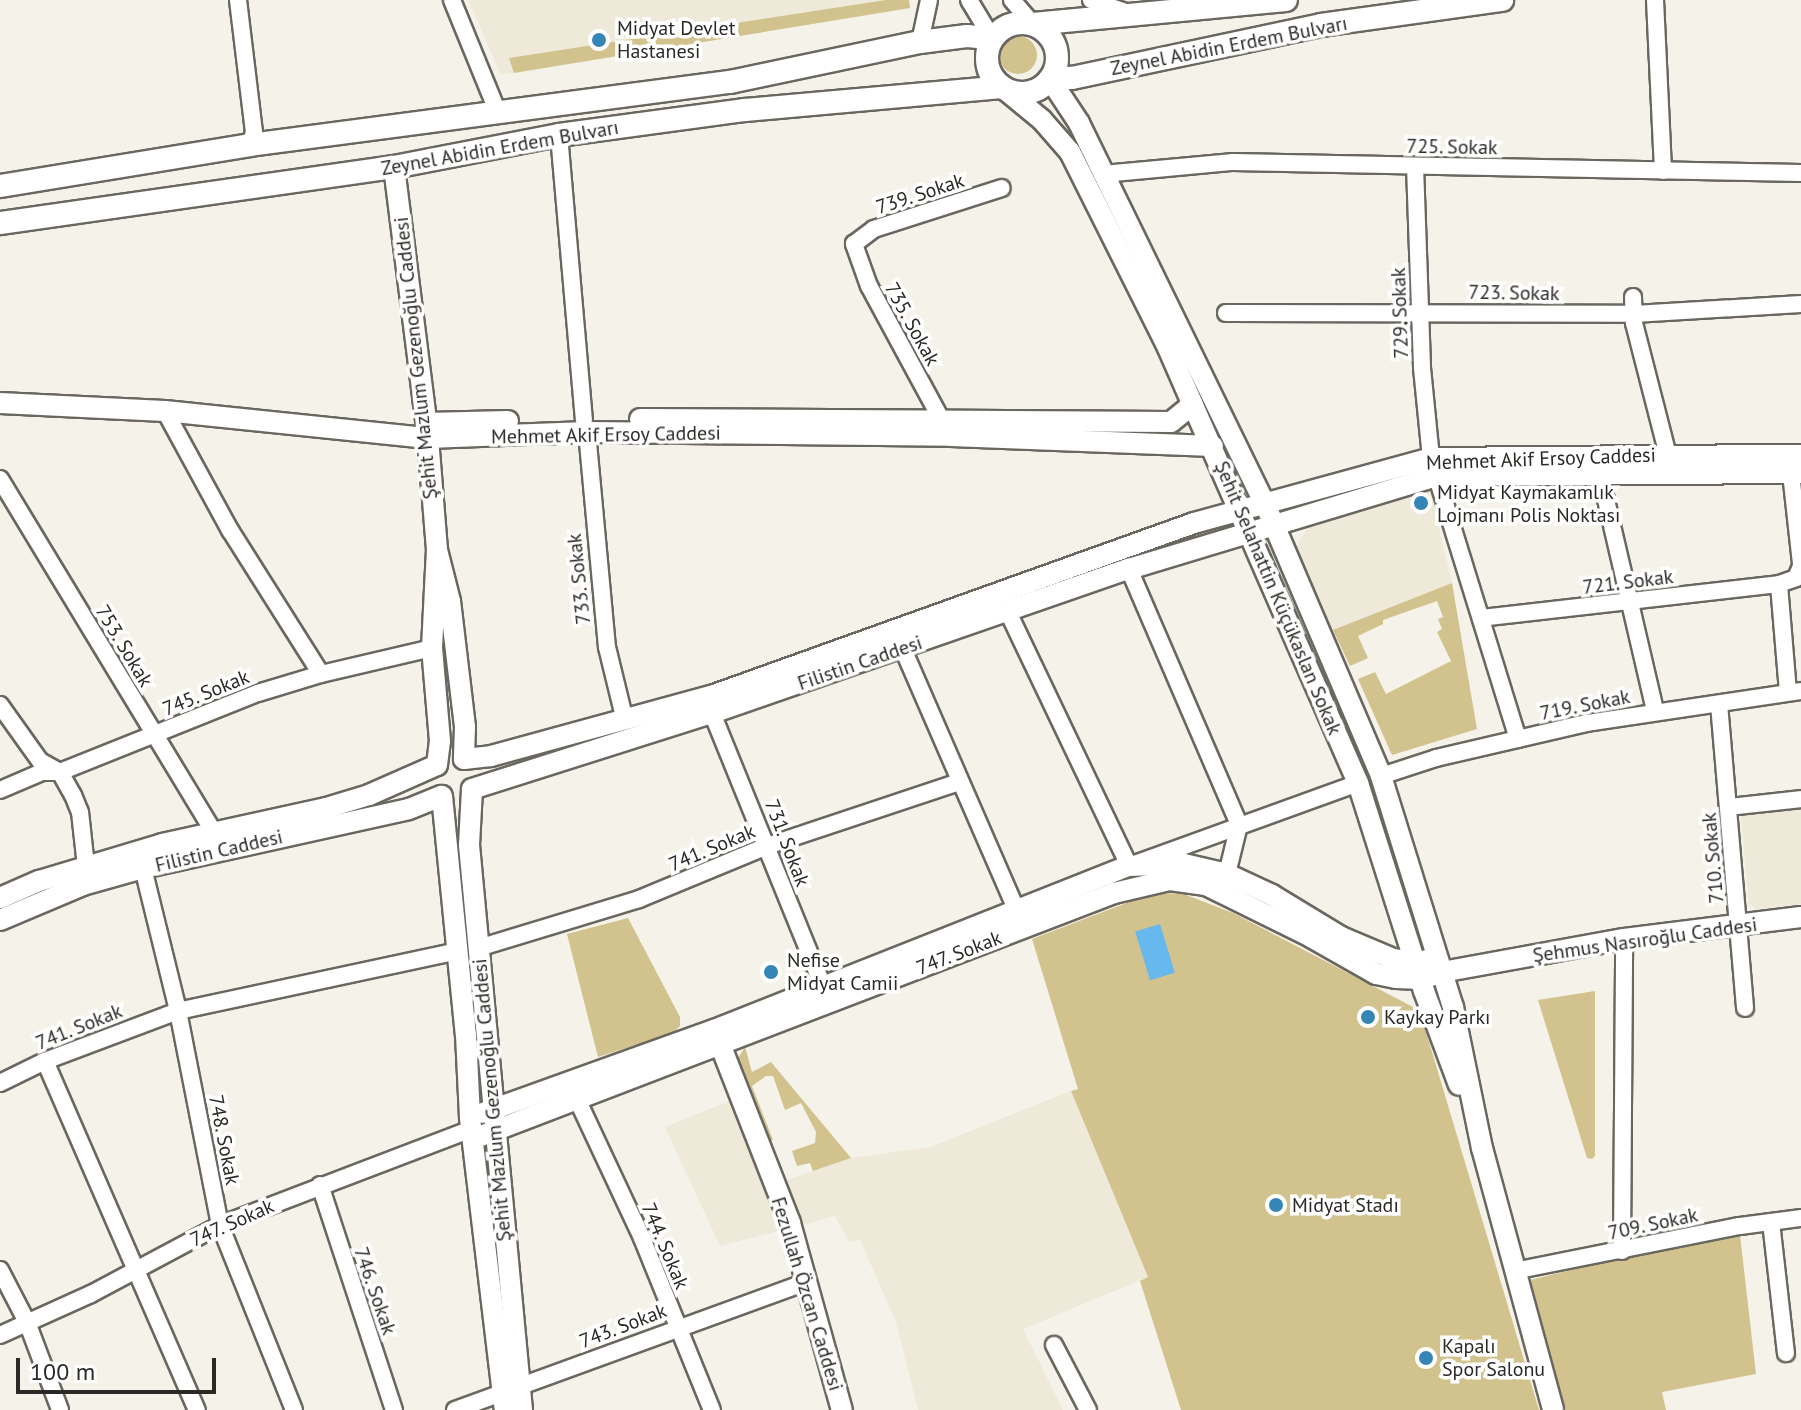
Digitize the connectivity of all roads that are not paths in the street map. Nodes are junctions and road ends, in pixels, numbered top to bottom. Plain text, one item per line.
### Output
1 (238, 0) edge
2 (452, 0) edge
3 (929, 0) edge
4 (969, 0) edge
5 (1012, 0) edge
6 (1091, 0) edge
7 (1286, 0) edge
8 (1502, 0) edge
9 (1655, 0) edge
10 (1133, 15) junction
11 (1033, 24) junction
12 (992, 38) junction
13 (920, 42) junction
14 (1050, 79) junction
15 (1002, 87) junction
16 (498, 113) junction
17 (559, 135) junction
18 (250, 145) junction
19 (1415, 166) junction
20 (394, 167) junction
21 (1663, 171) junction
22 (1801, 173) edge
23 (1103, 174) junction
24 (0, 186) edge
25 (1002, 188) dead end
26 (0, 223) edge
27 (854, 244) joint
28 (1801, 304) edge
29 (1633, 306) junction
30 (1420, 312) junction
31 (1226, 313) dead end
32 (0, 403) edge
33 (1193, 404) junction
34 (165, 411) junction
35 (941, 419) junction
36 (586, 426) junction
37 (427, 430) junction
38 (1213, 446) junction
39 (1668, 455) junction
40 (1434, 467) junction
41 (1798, 467) edge
42 (1600, 474) junction
43 (0, 479) edge
44 (1240, 513) junction
45 (1269, 515) junction
46 (1247, 534) junction
47 (437, 550) junction
48 (1801, 565) edge
49 (1129, 569) junction
50 (1779, 584) junction
51 (1631, 603) junction
52 (1008, 612) junction
53 (1481, 618) junction
54 (432, 648) junction
55 (903, 649) junction
56 (321, 674) junction
57 (1795, 692) edge
58 (1719, 704) junction
59 (0, 705) edge
60 (1655, 711) junction
61 (712, 713) junction
62 (625, 721) junction
63 (154, 735) junction
64 (1518, 739) junction
65 (464, 759) junction
66 (437, 765) junction
67 (60, 772) junction
68 (1381, 776) junction
69 (959, 782) junction
70 (1358, 783) junction
71 (472, 789) junction
72 (0, 790) edge
73 (442, 796) junction
74 (1801, 799) edge
75 (1729, 807) junction
76 (1239, 825) junction
77 (214, 833) junction
78 (767, 846) junction
79 (86, 866) junction
80 (1129, 866) junction
81 (143, 868) junction
82 (1227, 874) junction
83 (0, 898) edge
84 (1017, 911) junction
85 (1801, 917) edge
86 (0, 920) edge
87 (1739, 926) junction
88 (1624, 939) junction
89 (478, 948) junction
90 (457, 951) junction
91 (1440, 964) junction
92 (1419, 971) junction
93 (823, 987) junction
94 (1745, 1008) dead end
95 (178, 1011) junction
96 (720, 1044) junction
97 (45, 1061) junction
98 (0, 1083) edge
99 (577, 1099) junction
100 (495, 1109) junction
101 (471, 1129) junction
102 (495, 1130) junction
103 (1482, 1148) junction
104 (320, 1185) junction
105 (1801, 1218) edge
106 (1771, 1222) junction
107 (220, 1225) junction
108 (1622, 1251) junction
109 (0, 1270) edge
110 (136, 1270) junction
111 (1514, 1271) junction
112 (806, 1282) junction
113 (27, 1322) junction
114 (677, 1326) junction
115 (0, 1335) edge
116 (1054, 1345) dead end
117 (1786, 1353) dead end
118 (509, 1397) edge
119 (60, 1410) edge
120 (197, 1410) edge
121 (294, 1410) edge
122 (394, 1410) edge
123 (455, 1410) edge
124 (522, 1410) edge
125 (712, 1410) edge
126 (842, 1410) edge
127 (1088, 1410) edge
128 (1553, 1410) edge

1 - 18 street
2 - 16 street
3 - 13 street
4 - 12 street
5 - 11 street
6 - 10 street
7 - 10 main road, Zeynel Abidin Erdem Bulvarı
8 - 14 main road, Zeynel Abidin Erdem Bulvarı
9 - 21 street
10 - 11 main road, Zeynel Abidin Erdem Bulvarı
11 - 12 main road
11 - 14 main road
12 - 13 main road, Zeynel Abidin Erdem Bulvarı
12 - 15 main road
13 - 16 main road, Zeynel Abidin Erdem Bulvarı
14 - 15 main road
14 - 23 street, Şehit Selahattin Küçükaslan Sokak
15 - 17 main road, Zeynel Abidin Erdem Bulvarı
15 - 33 street, Şehit Selahattin Küçükaslan Sokak
16 - 18 main road, Zeynel Abidin Erdem Bulvarı
17 - 20 main road, Zeynel Abidin Erdem Bulvarı
17 - 36 street, 733. Sokak
18 - 24 main road, Zeynel Abidin Erdem Bulvarı
19 - 21 street, 725. Sokak
19 - 23 street, 725. Sokak
19 - 30 street, 729. Sokak
20 - 26 main road, Zeynel Abidin Erdem Bulvarı
20 - 37 street, Şehit Mazlum Gezenoğlu Caddesi
21 - 22 street, 725. Sokak
23 - 45 street, Şehit Selahattin Küçükaslan Sokak
25 - 27 street, 739. Sokak
27 - 35 street, 735. Sokak
28 - 29 street, 723. Sokak
29 - 30 street, 723. Sokak
29 - 39 street
30 - 31 street, 723. Sokak
30 - 40 street, 729. Sokak
32 - 34 street
33 - 35 street
33 - 38 street, Şehit Selahattin Küçükaslan Sokak
34 - 37 street
34 - 56 street
35 - 36 street
36 - 37 street
36 - 38 street, Mehmet Akif Ersoy Caddesi
36 - 62 street, 733. Sokak
37 - 47 street, Şehit Mazlum Gezenoğlu Caddesi
38 - 44 street, Şehit Selahattin Küçükaslan Sokak
39 - 40 street, Mehmet Akif Ersoy Caddesi
39 - 41 street, Mehmet Akif Ersoy Caddesi
40 - 42 street, Mehmet Akif Ersoy Caddesi
40 - 45 street, Mehmet Akif Ersoy Caddesi
40 - 53 street, 729. Sokak
41 - 42 street, Mehmet Akif Ersoy Caddesi
41 - 48 street
42 - 51 street
43 - 63 street, 753. Sokak
44 - 45 street, Mehmet Akif Ersoy Caddesi
44 - 46 street, Şehit Selahattin Küçükaslan Sokak
44 - 62 street, Filistin Caddesi
45 - 46 street, Mehmet Akif Ersoy Caddesi
45 - 68 street, Şehit Selahattin Küçükaslan Sokak
46 - 49 street, Filistin Caddesi
46 - 70 street, Şehit Selahattin Küçükaslan Sokak
47 - 54 street, Şehit Mazlum Gezenoğlu Caddesi
47 - 65 street, Şehit Mazlum Gezenoğlu Caddesi
48 - 50 street
49 - 52 street, Filistin Caddesi
49 - 76 street
50 - 51 street, 721. Sokak
50 - 57 street
51 - 53 street, 721. Sokak
51 - 60 street
52 - 55 street, Filistin Caddesi
52 - 80 street
53 - 64 street, 729. Sokak
54 - 56 street, 745. Sokak
54 - 66 street, Şehit Mazlum Gezenoğlu Caddesi
55 - 61 street, Filistin Caddesi
55 - 69 street
56 - 63 street, 745. Sokak
57 - 58 street, 719. Sokak
58 - 60 street, 719. Sokak
58 - 75 street, 710. Sokak
59 - 67 street
60 - 64 street, 719. Sokak
61 - 71 street, Filistin Caddesi
61 - 78 street, 731. Sokak
62 - 65 street, Filistin Caddesi
63 - 67 street, 745. Sokak
63 - 77 street, 753. Sokak
64 - 68 street, 719. Sokak
65 - 66 street
65 - 71 street
66 - 73 street
66 - 77 street, Filistin Caddesi
67 - 72 street, 745. Sokak
67 - 79 street
68 - 91 street, Şehit Selahattin Küçükaslan Sokak
69 - 78 street, 741. Sokak
69 - 84 street
70 - 76 street
70 - 92 street, Şehit Selahattin Küçükaslan Sokak
71 - 73 street
71 - 89 street, Şehit Mazlum Gezenoğlu Caddesi
73 - 81 street, Filistin Caddesi
73 - 90 street, Şehit Mazlum Gezenoğlu Caddesi
74 - 75 street
75 - 87 street, 710. Sokak
76 - 80 street
76 - 82 street
77 - 79 street, Filistin Caddesi
78 - 89 street, 741. Sokak
78 - 93 street, 731. Sokak
79 - 83 street, Filistin Caddesi
80 - 82 street
80 - 84 street
81 - 86 street, Filistin Caddesi
81 - 95 street, 748. Sokak
82 - 92 street
84 - 93 street
85 - 87 street, Şehmus Nasıroğlu Caddesi
87 - 88 street, Şehmus Nasıroğlu Caddesi
87 - 94 street, 710. Sokak
88 - 91 street, Şehmus Nasıroğlu Caddesi
88 - 108 street
89 - 100 street, Şehit Mazlum Gezenoğlu Caddesi
90 - 95 street, 741. Sokak
90 - 101 street, Şehit Mazlum Gezenoğlu Caddesi
91 - 92 street, 747. Sokak
91 - 103 street, Şehit Selahattin Küçükaslan Sokak
92 - 96 street, 747. Sokak
92 - 103 street, Şehit Selahattin Küçükaslan Sokak
93 - 100 street
95 - 97 street, 741. Sokak
95 - 107 street, 748. Sokak
96 - 99 street, 747. Sokak
96 - 112 street, Fezullah Özcan Caddesi
97 - 98 street, 741. Sokak
97 - 110 street
99 - 102 street, 747. Sokak
99 - 114 street, 744. Sokak
100 - 101 street
100 - 102 street, Şehit Mazlum Gezenoğlu Caddesi
101 - 102 street, 747. Sokak
101 - 104 street, 747. Sokak
101 - 118 street, Şehit Mazlum Gezenoğlu Caddesi
102 - 118 street, Şehit Mazlum Gezenoğlu Caddesi
103 - 111 street, Şehit Selahattin Küçükaslan Sokak
104 - 107 street, 747. Sokak
104 - 122 street, 746. Sokak
105 - 106 street, 709. Sokak
106 - 108 street, 709. Sokak
106 - 117 street
107 - 110 street, 747. Sokak
107 - 121 street, 748. Sokak
108 - 111 street, 709. Sokak
109 - 113 street
110 - 113 street, 747. Sokak
110 - 120 street
111 - 128 street, Şehit Selahattin Küçükaslan Sokak
112 - 114 street, 743. Sokak
112 - 126 street, Fezullah Özcan Caddesi
113 - 115 street, 747. Sokak
113 - 119 street
114 - 118 street, 743. Sokak
114 - 125 street, 744. Sokak
116 - 127 street
118 - 123 street, 743. Sokak
118 - 124 street, Şehit Mazlum Gezenoğlu Caddesi

